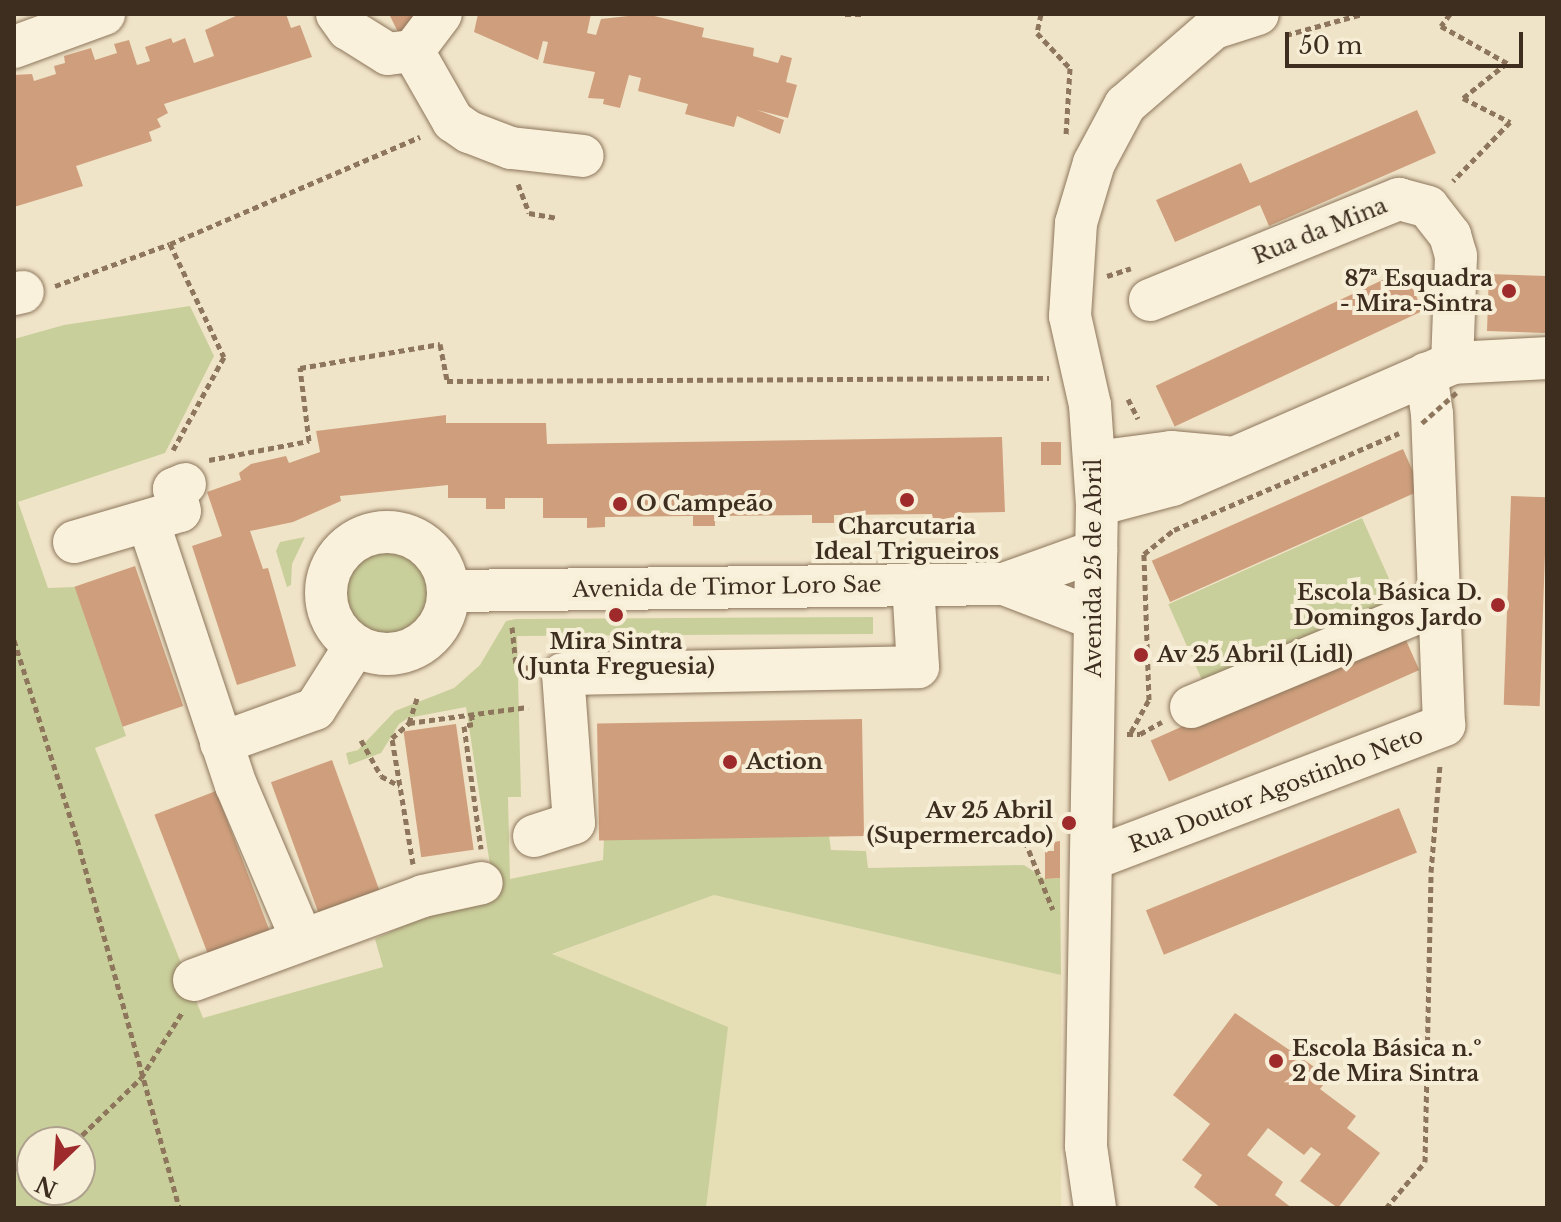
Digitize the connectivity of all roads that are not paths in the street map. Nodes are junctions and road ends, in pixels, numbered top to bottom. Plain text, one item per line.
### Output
1 (104, 14) edge
2 (337, 14) edge
3 (441, 14) edge
4 (1264, 27) edge
5 (14, 47) edge
6 (413, 51) junction
7 (583, 156) dead end
8 (1150, 300) dead end
9 (1547, 358) edge
10 (1098, 391) junction
11 (1438, 393) junction
12 (1159, 438) junction
13 (1226, 457) junction
14 (1095, 462) junction
15 (1097, 505) junction
16 (74, 542) dead end
17 (1096, 551) junction
18 (913, 584) junction
19 (1004, 584) junction
20 (450, 591) junction
21 (1441, 603) junction
22 (1095, 619) junction
23 (355, 646) junction
24 (1191, 707) road end
25 (221, 743) junction
26 (534, 836) dead end
27 (1092, 859) junction
28 (482, 868) road end
29 (302, 940) junction
30 (194, 980) road end
31 (1095, 1208) edge

1 - 5 street
2 - 6 street
3 - 6 street
4 - 10 street, Avenida 25 de Abril
6 - 7 street
8 - 11 street, Rua da Mina
9 - 11 street
10 - 12 street
10 - 14 street, Avenida 25 de Abril
11 - 13 street
11 - 21 street, Rua Doutor Agostinho Neto
12 - 13 street
12 - 14 street
13 - 15 street
14 - 15 street, Avenida 25 de Abril
15 - 17 street, Avenida 25 de Abril
16 - 25 street
17 - 19 street, Avenida de Timor Loro Sae
17 - 22 street, Avenida 25 de Abril
18 - 19 street, Avenida de Timor Loro Sae
18 - 20 street, Avenida de Timor Loro Sae
18 - 26 street
19 - 22 street, Avenida de Timor Loro Sae
20 - 23 street
20 - 23 street
21 - 24 street
21 - 27 street, Rua Doutor Agostinho Neto
22 - 27 street, Avenida 25 de Abril
23 - 25 street
25 - 29 street
27 - 31 street, Avenida 25 de Abril
28 - 29 street
29 - 30 street

